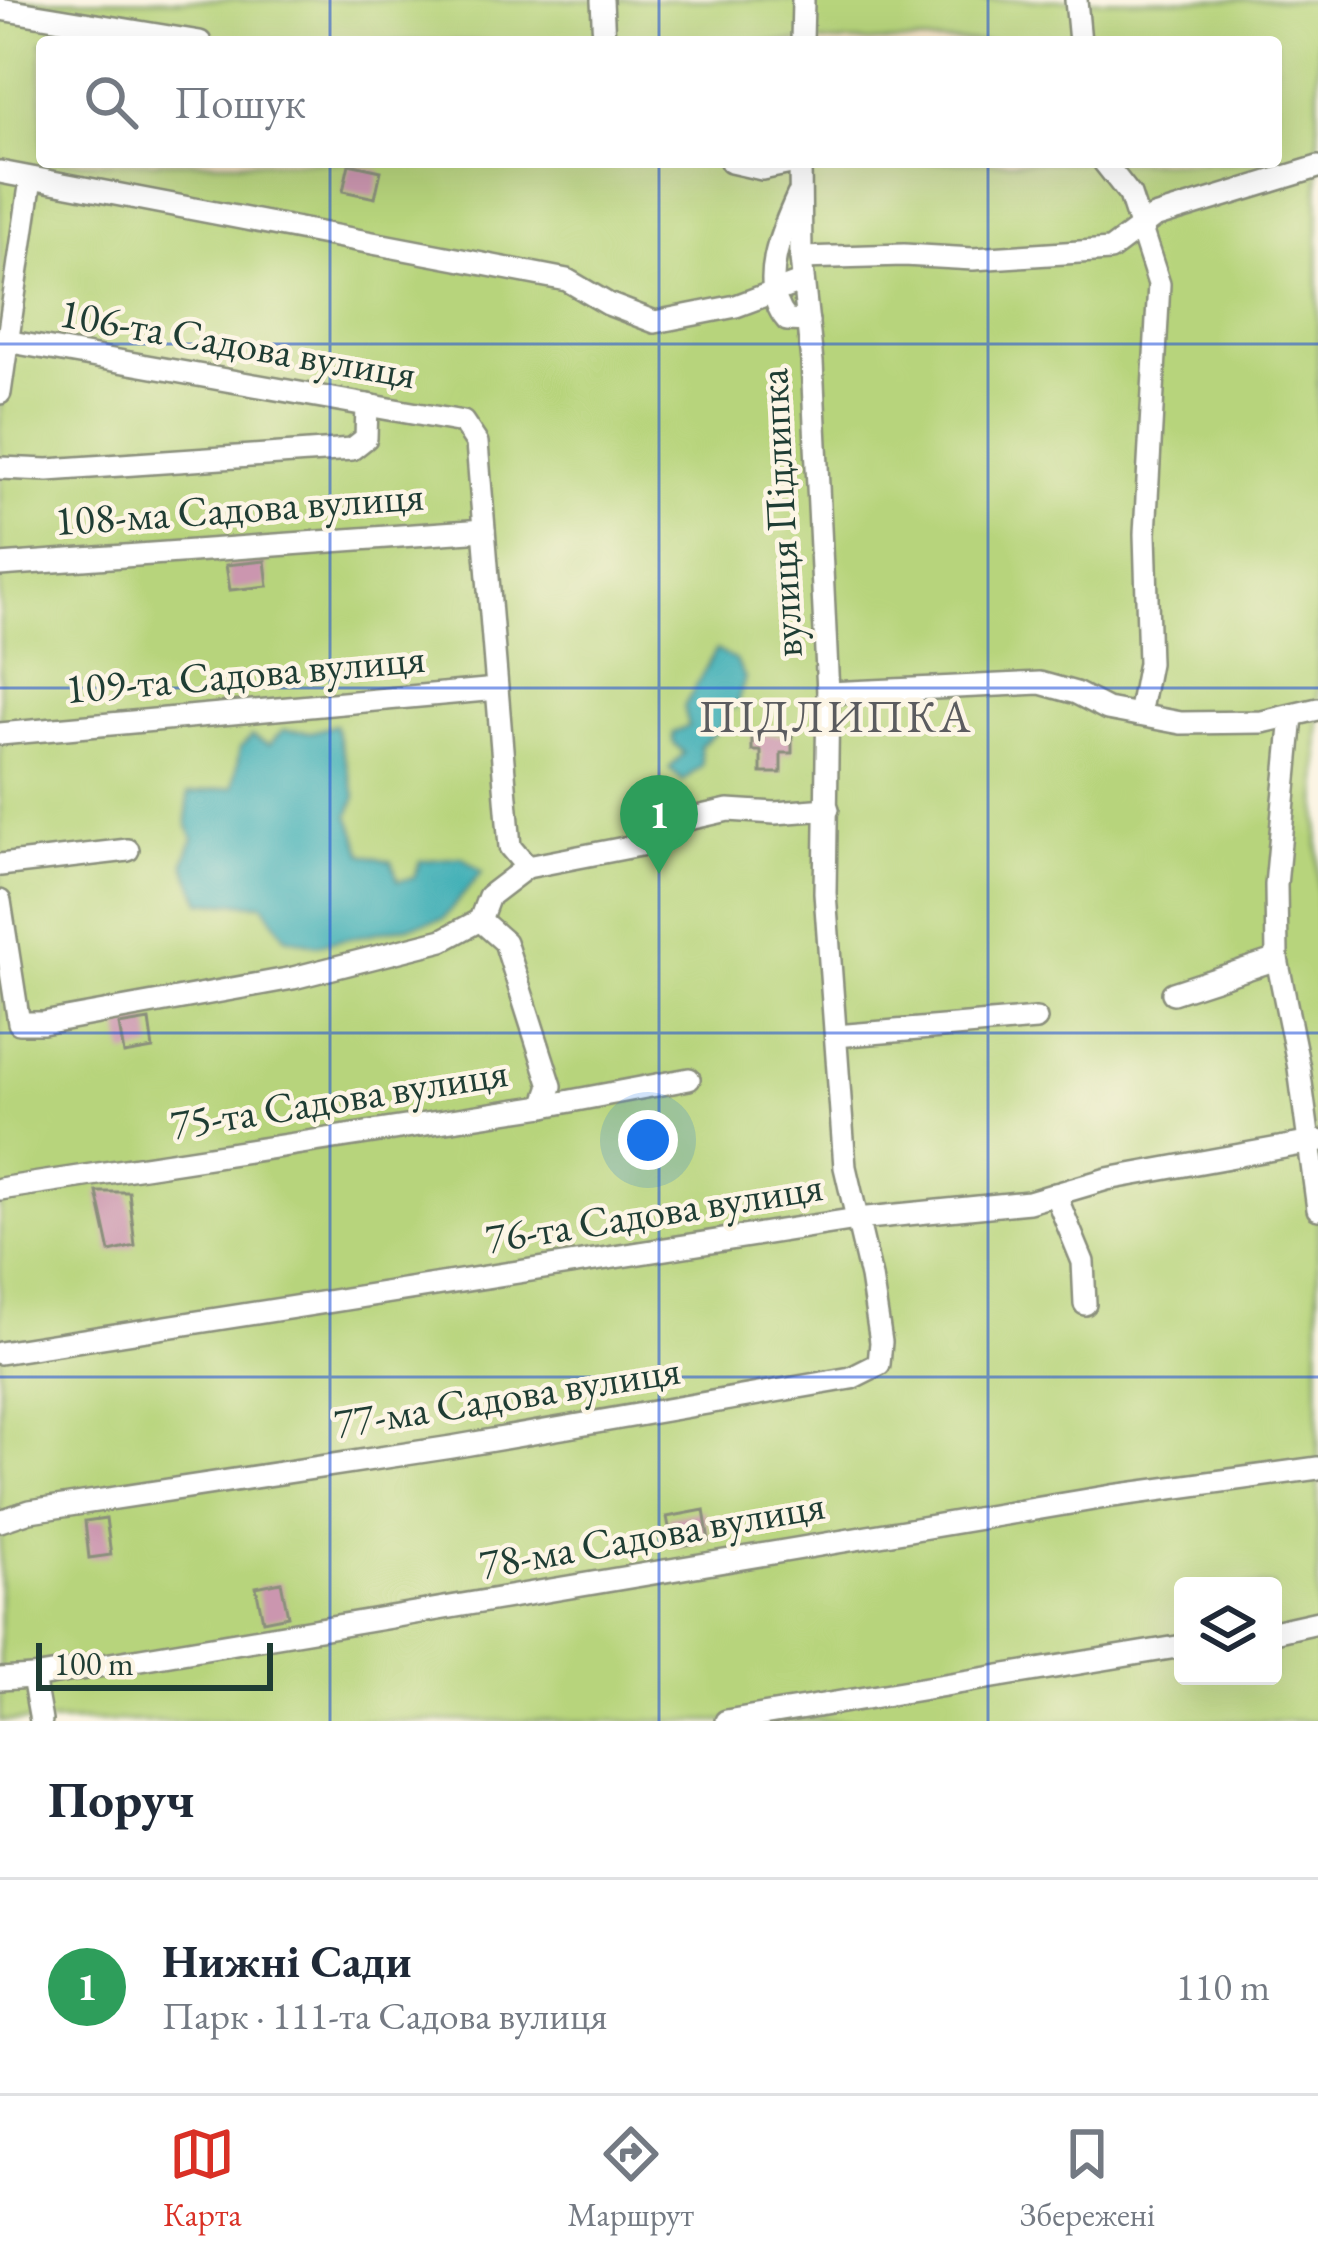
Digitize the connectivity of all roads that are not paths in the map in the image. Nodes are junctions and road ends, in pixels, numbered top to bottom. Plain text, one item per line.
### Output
1 (602, 0) edge
2 (802, 0) edge
3 (1076, 0) edge
4 (0, 9) edge
5 (164, 36) edge
6 (604, 36) edge
7 (802, 36) edge
8 (1079, 36) edge
9 (1318, 166) edge
10 (798, 168) edge
11 (1109, 168) edge
12 (0, 172) edge
13 (32, 179) junction
14 (800, 189) junction
15 (1142, 226) junction
16 (801, 258) junction
17 (803, 281) junction
18 (776, 290) junction
19 (808, 321) junction
20 (3, 340) edge
21 (0, 393) edge
22 (368, 405) junction
23 (0, 468) edge
24 (484, 530) junction
25 (0, 565) edge
26 (497, 689) junction
27 (828, 693) junction
28 (1318, 710) edge
29 (1138, 715) junction
30 (1292, 716) junction
31 (0, 734) edge
32 (828, 809) junction
33 (128, 850) dead end
34 (0, 865) edge
35 (527, 867) junction
36 (0, 901) edge
37 (480, 920) junction
38 (1277, 959) junction
39 (1173, 993) dead end
40 (1036, 1019) dead end
41 (836, 1036) junction
42 (689, 1079) dead end
43 (544, 1106) junction
44 (1313, 1142) edge
45 (0, 1190) edge
46 (1055, 1194) junction
47 (1318, 1209) edge
48 (857, 1219) junction
49 (1085, 1304) dead end
50 (0, 1354) edge
51 (1318, 1468) edge
52 (0, 1521) edge
53 (1318, 1622) edge
54 (1282, 1629) edge
55 (1174, 1647) edge
56 (33, 1677) junction
57 (0, 1679) edge
58 (40, 1721) edge
59 (726, 1721) edge

1 - 6 street
2 - 7 street
3 - 8 street
4 - 5 street
9 - 15 street
10 - 14 street, вулиця Підлипка
11 - 15 street
12 - 13 street
13 - 18 street
13 - 20 street
14 - 16 street, вулиця Підлипка
14 - 18 street
15 - 16 street
15 - 29 street
16 - 17 street, вулиця Підлипка
17 - 18 street
17 - 19 street, вулиця Підлипка
18 - 19 street
19 - 27 street, вулиця Підлипка
20 - 21 street
20 - 22 street, 106-та Садова вулиця
22 - 23 street
22 - 24 street, 106-та Садова вулиця
24 - 25 street, 108-ма Садова вулиця
24 - 26 street
26 - 31 street, 109-та Садова вулиця
26 - 35 street
27 - 29 street
27 - 32 street, вулиця Підлипка
28 - 30 street
29 - 30 street
30 - 38 street
32 - 35 street
32 - 41 street, вулиця Підлипка
33 - 34 street
35 - 37 street
36 - 37 street
37 - 43 street
38 - 39 street
38 - 44 street
40 - 41 street
41 - 48 street, вулиця Підлипка
42 - 43 street, 75-та Садова вулиця
43 - 45 street, 75-та Садова вулиця
44 - 46 street, 76-та Садова вулиця
44 - 47 street
46 - 48 street, 76-та Садова вулиця
46 - 49 street
48 - 50 street, 76-та Садова вулиця
48 - 52 street, 77-ма Садова вулиця
51 - 56 street, 78-ма Садова вулиця
53 - 54 street
55 - 59 street
56 - 57 street, 78-ма Садова вулиця
56 - 58 street

